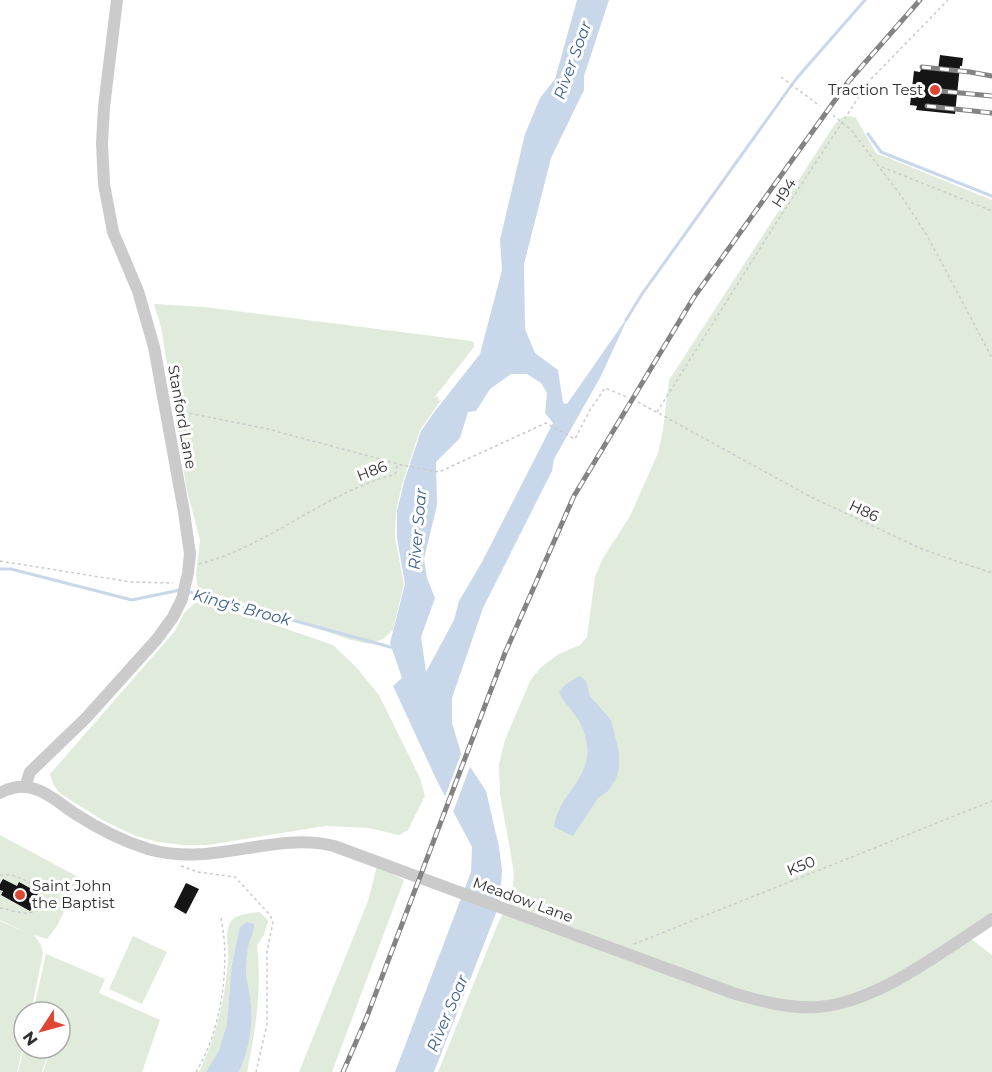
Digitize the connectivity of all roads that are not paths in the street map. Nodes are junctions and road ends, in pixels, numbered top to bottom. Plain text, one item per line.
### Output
1 (117, 0) edge
2 (30, 788) junction
3 (0, 793) edge
4 (992, 919) edge

1 - 2 street, Stanford Lane
2 - 3 street
2 - 4 street, Meadow Lane

